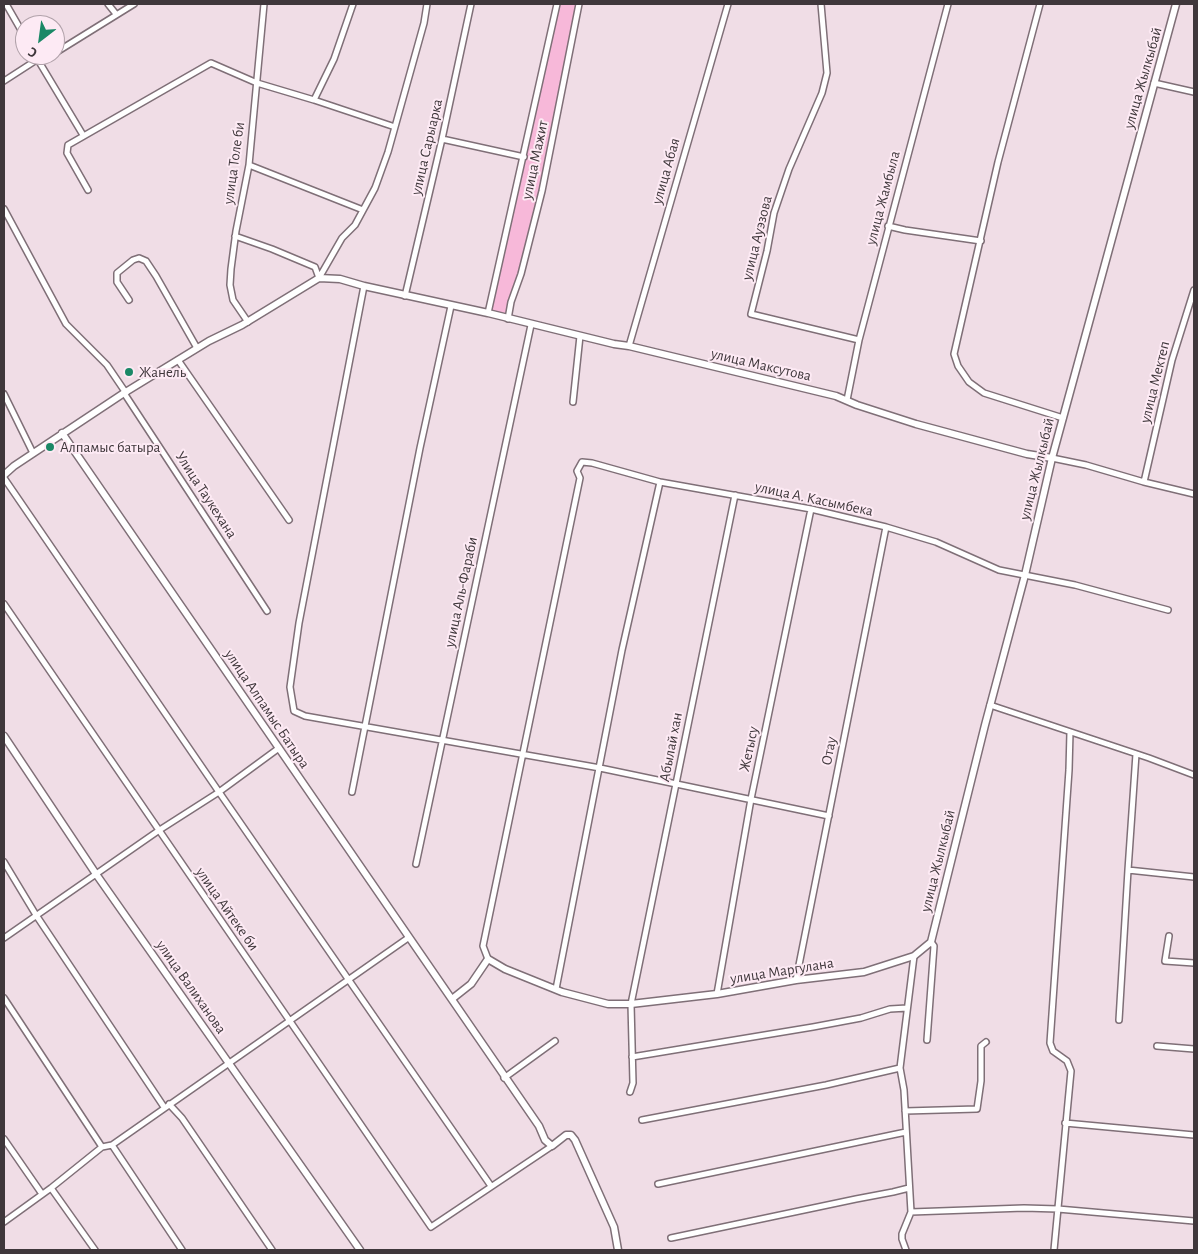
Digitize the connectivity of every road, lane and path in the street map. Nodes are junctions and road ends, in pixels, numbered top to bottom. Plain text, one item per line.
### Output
1 (6, 4) edge
2 (108, 4) edge
3 (134, 4) edge
4 (264, 4) edge
5 (353, 4) edge
6 (427, 4) edge
7 (471, 4) edge
8 (556, 4) edge
9 (579, 4) edge
10 (728, 4) edge
11 (821, 4) edge
12 (948, 4) edge
13 (1040, 4) edge
14 (1176, 4) edge
15 (116, 14) junction
16 (15, 20) edge
17 (65, 47) edge
18 (28, 65) edge
19 (41, 65) edge
20 (4, 81) edge
21 (257, 83) junction
22 (1154, 83) junction
23 (1194, 92) edge
24 (314, 100) junction
25 (395, 127) junction
26 (83, 135) junction
27 (442, 139) junction
28 (524, 157) junction
29 (249, 166) junction
30 (88, 190) dead end
31 (4, 209) edge
32 (363, 210) junction
33 (888, 226) junction
34 (235, 236) junction
35 (981, 241) junction
36 (318, 278) junction
37 (364, 286) junction
38 (1194, 290) edge
39 (405, 296) junction
40 (129, 300) dead end
41 (451, 306) junction
42 (488, 314) junction
43 (508, 319) junction
44 (248, 322) junction
45 (531, 325) junction
46 (580, 336) junction
47 (859, 340) junction
48 (629, 346) junction
49 (197, 348) junction
50 (178, 360) junction
51 (125, 393) junction
52 (4, 394) edge
53 (847, 400) junction
54 (573, 402) dead end
55 (1063, 418) junction
56 (62, 433) junction
57 (32, 453) junction
58 (1052, 458) junction
59 (4, 477) edge
60 (660, 482) junction
61 (1144, 482) junction
62 (1194, 494) edge
63 (735, 495) junction
64 (811, 509) junction
65 (289, 520) dead end
66 (886, 527) junction
67 (1025, 575) junction
68 (4, 604) edge
69 (1168, 610) dead end
70 (267, 611) dead end
71 (990, 705) junction
72 (365, 726) junction
73 (1070, 732) junction
74 (4, 736) edge
75 (442, 740) junction
76 (279, 748) junction
77 (522, 754) junction
78 (1136, 754) junction
79 (600, 768) junction
80 (1194, 775) edge
81 (676, 784) junction
82 (218, 792) junction
83 (352, 792) dead end
84 (752, 799) junction
85 (829, 816) junction
86 (158, 831) junction
87 (4, 862) edge
88 (416, 864) dead end
89 (1128, 870) junction
90 (96, 874) junction
91 (1194, 877) edge
92 (36, 915) junction
93 (1170, 936) dead end
94 (4, 938) edge
95 (408, 938) junction
96 (931, 942) junction
97 (914, 956) junction
98 (488, 959) junction
99 (1194, 963) edge
100 (350, 980) junction
101 (796, 980) junction
102 (556, 989) junction
103 (717, 994) junction
104 (4, 998) edge
105 (452, 999) junction
106 (631, 1004) junction
107 (907, 1008) junction
108 (1119, 1020) dead end
109 (290, 1021) junction
110 (555, 1040) dead end
111 (927, 1040) dead end
112 (986, 1042) dead end
113 (1156, 1046) dead end
114 (1194, 1049) edge
115 (632, 1057) junction
116 (229, 1063) junction
117 (900, 1068) junction
118 (504, 1078) junction
119 (630, 1092) dead end
120 (167, 1106) junction
121 (905, 1111) junction
122 (642, 1120) dead end
123 (1065, 1123) junction
124 (906, 1132) junction
125 (1194, 1135) edge
126 (4, 1139) edge
127 (112, 1145) junction
128 (552, 1146) junction
129 (102, 1147) junction
130 (658, 1184) dead end
131 (491, 1186) junction
132 (51, 1188) junction
133 (909, 1188) junction
134 (42, 1194) junction
135 (1058, 1209) junction
136 (911, 1212) junction
137 (1194, 1221) edge
138 (4, 1222) edge
139 (670, 1238) dead end
140 (94, 1250) edge
141 (182, 1250) edge
142 (272, 1250) edge
143 (360, 1250) edge
144 (618, 1250) edge
145 (906, 1250) edge
146 (1054, 1250) edge

1 - 16 street
2 - 15 street
3 - 15 street
4 - 21 street, улица Толе би
5 - 24 street
6 - 25 street
7 - 27 street, улица Сарыарка
8 - 28 street
9 - 43 street, улица Мажит
10 - 48 street, улица Абая
11 - 47 street, улица Ауэзова
12 - 33 street, улица Жамбыла
13 - 35 street
14 - 22 street, улица Жылкыбай
15 - 17 street
18 - 20 street
19 - 26 street
21 - 24 street
21 - 26 street
21 - 29 street, улица Толе би
22 - 23 street
22 - 55 street, улица Жылкыбай
24 - 25 street
25 - 32 street
26 - 30 street
27 - 28 street
27 - 39 street, улица Сарыарка
28 - 42 street
29 - 32 street
29 - 34 street, улица Толе би
31 - 51 street, Улица Таукехана
32 - 36 street
33 - 35 street
33 - 47 street, улица Жамбыла
34 - 36 street
34 - 44 street, улица Толе би
35 - 55 street
36 - 37 street, улица Максутова
36 - 44 street
37 - 39 street, улица Максутова
37 - 72 street
38 - 61 street, улица Мектеп
39 - 41 street, улица Максутова
40 - 49 street
41 - 42 street, улица Максутова
41 - 72 street
42 - 43 street, улица Максутова
43 - 45 street, улица Максутова
44 - 49 street
45 - 46 street, улица Максутова
45 - 75 street, улица Аль-Фараби
46 - 48 street, улица Максутова
46 - 54 street
47 - 53 street, улица Жамбыла
48 - 53 street, улица Максутова
49 - 50 street
50 - 51 street
50 - 65 street
51 - 56 street
51 - 70 street, Улица Таукехана
52 - 57 street
53 - 58 street, улица Максутова
55 - 58 street, улица Жылкыбай
56 - 57 street
56 - 76 street, улица Алпамыс Батыра
57 - 59 street
58 - 61 street, улица Максутова
58 - 67 street, улица Жылкыбай
59 - 82 street
60 - 63 street, улица А. Касымбека
60 - 77 street, улица А. Касымбека
60 - 79 street
61 - 62 street, улица Максутова
63 - 64 street, улица А. Касымбека
63 - 81 street, Абылай хан
64 - 66 street, улица А. Касымбека
64 - 84 street, Жетысу
66 - 67 street, улица А. Касымбека
66 - 85 street, Отау
67 - 69 street, улица А. Касымбека
67 - 71 street, улица Жылкыбай
68 - 86 street, улица Айтеке би
71 - 73 street
71 - 96 street, улица Жылкыбай
72 - 75 street
72 - 83 street
73 - 78 street
73 - 123 street
74 - 90 street, улица Валиханова
75 - 77 street
75 - 88 street, улица Аль-Фараби
76 - 82 street
76 - 95 street, улица Алпамыс Батыра
77 - 79 street
77 - 98 street
78 - 80 street
78 - 89 street
79 - 81 street
79 - 102 street
81 - 84 street
81 - 106 street, Абылай хан
82 - 86 street
82 - 100 street
84 - 85 street
84 - 103 street, Жетысу
85 - 101 street, Отау
86 - 90 street
86 - 109 street, улица Айтеке би
87 - 92 street
89 - 91 street
89 - 108 street
90 - 92 street
90 - 116 street, улица Валиханова
92 - 94 street
92 - 120 street
93 - 99 street
95 - 100 street
95 - 105 street, улица Алпамыс Батыра
96 - 97 street, улица Маргулана
96 - 111 street
97 - 101 street, улица Маргулана
97 - 107 street
98 - 102 street, улица Маргулана
98 - 105 street
100 - 109 street
100 - 131 street
101 - 103 street, улица Маргулана
102 - 106 street, улица Маргулана
103 - 106 street, улица Маргулана
104 - 129 street
105 - 118 street, улица Алпамыс Батыра
106 - 115 street, Абылай хан
107 - 115 street
107 - 117 street
109 - 116 street
109 - 131 street, улица Айтеке би
110 - 118 street
112 - 121 street
113 - 114 street
115 - 119 street, Абылай хан
116 - 120 street
116 - 143 street, улица Валиханова
117 - 121 street
117 - 122 street
118 - 128 street, улица Алпамыс Батыра
120 - 127 street
120 - 142 street
121 - 124 street
123 - 125 street
123 - 135 street
124 - 130 street
124 - 133 street
126 - 134 street
127 - 129 street
127 - 141 street
128 - 131 street
128 - 144 street
129 - 132 street
132 - 134 street
132 - 140 street
133 - 136 street
133 - 139 street
134 - 138 street
135 - 136 street
135 - 137 street
135 - 146 street
136 - 145 street

